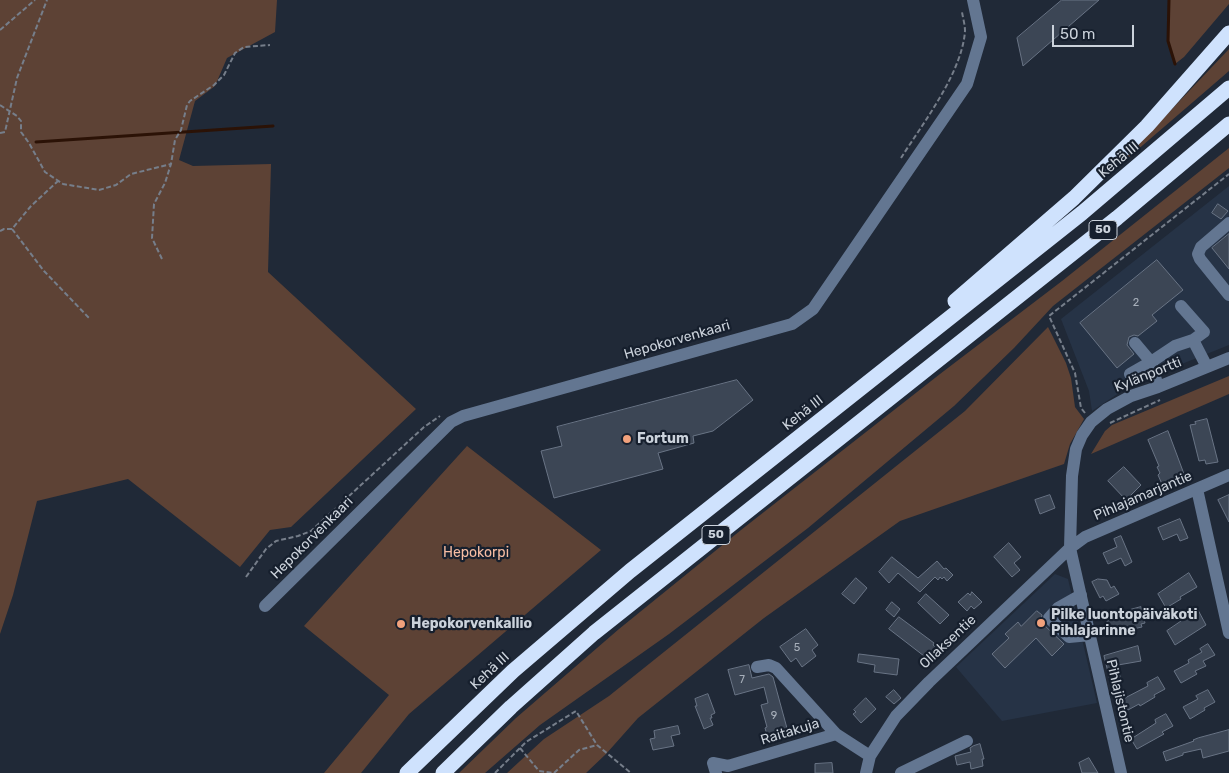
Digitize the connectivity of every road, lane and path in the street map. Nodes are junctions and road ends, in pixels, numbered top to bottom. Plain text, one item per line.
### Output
1 (35, 0) edge
2 (47, 0) edge
3 (967, 4) edge
4 (0, 30) edge
5 (1229, 33) edge
6 (270, 45) dead end
7 (1229, 88) edge
8 (0, 105) edge
9 (9, 110) junction
10 (1229, 124) edge
11 (1229, 132) edge
12 (0, 133) edge
13 (1204, 146) junction
14 (899, 160) dead end
15 (171, 164) junction
16 (1229, 174) edge
17 (58, 181) junction
18 (1229, 223) edge
19 (12, 229) junction
20 (0, 232) edge
21 (162, 259) dead end
22 (1229, 294) edge
23 (1181, 306) dead end
24 (89, 318) dead end
25 (1193, 340) junction
26 (1135, 342) dead end
27 (910, 350) junction
28 (1229, 358) edge
29 (1151, 362) junction
30 (1208, 367) junction
31 (1130, 374) dead end
32 (1158, 387) junction
33 (1081, 408) dead end
34 (444, 412) dead end
35 (1229, 475) edge
36 (1197, 489) junction
37 (1070, 548) junction
38 (246, 578) dead end
39 (1081, 595) junction
40 (265, 606) dead end
41 (1229, 633) edge
42 (1090, 634) junction
43 (757, 667) dead end
44 (836, 734) junction
45 (967, 741) dead end
46 (597, 745) junction
47 (520, 748) junction
48 (870, 756) junction
49 (714, 768) edge
50 (538, 772) edge
51 (406, 773) edge
52 (443, 773) edge
53 (495, 773) edge
54 (630, 773) edge
55 (866, 773) edge
56 (901, 773) edge
57 (1121, 773) edge

1 - 4 path
2 - 9 path
3 - 14 path
3 - 40 street, Hepokorvenkaari
5 - 27 highway
6 - 15 path
7 - 27 highway, Kehä III / 50
8 - 9 path
9 - 12 path
9 - 17 path
10 - 13 highway, 50
11 - 13 highway
13 - 52 highway, 50
15 - 17 path
15 - 21 path
16 - 33 path
17 - 19 path
18 - 22 street
19 - 20 path
19 - 24 path
23 - 25 street
25 - 29 street
25 - 30 street
26 - 29 street
27 - 51 highway, Kehä III / 50
28 - 30 street, Kylänportti
29 - 31 street
29 - 32 street
30 - 32 street, Kylänportti
32 - 37 street, Kylänportti
34 - 38 path
35 - 36 street, Pihlajamarjantie
36 - 37 street, Pihlajamarjantie
36 - 41 street
37 - 39 street, Pihlajistontie
37 - 48 street, Ollaksentie
39 - 42 street, Pihlajistontie
39 - 42 street
42 - 57 street, Pihlajistontie
43 - 44 street
44 - 48 street, Raitakuja
44 - 49 street, Raitakuja
45 - 56 street
46 - 47 path
46 - 50 path
46 - 54 path
47 - 50 path
47 - 53 path
48 - 55 street, Ollaksentie

